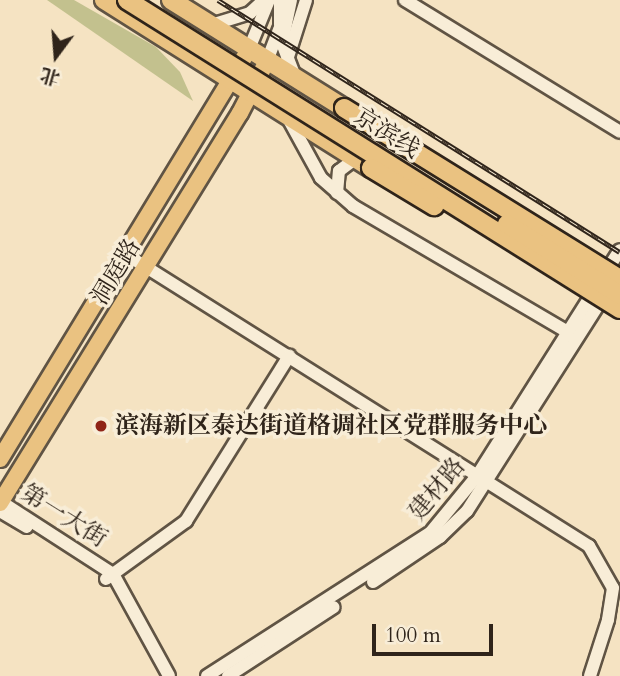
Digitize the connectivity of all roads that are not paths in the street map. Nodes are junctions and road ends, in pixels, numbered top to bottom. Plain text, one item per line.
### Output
1 (104, 0) edge
2 (127, 0) edge
3 (150, 0) edge
4 (171, 0) edge
5 (269, 0) edge
6 (280, 0) edge
7 (291, 0) edge
8 (306, 0) edge
9 (405, 0) edge
10 (422, 0) edge
11 (252, 7) edge
12 (211, 25) junction
13 (280, 26) junction
14 (249, 49) junction
15 (286, 60) junction
16 (267, 61) junction
17 (232, 79) junction
18 (296, 79) junction
19 (251, 92) junction
20 (286, 113) junction
21 (620, 123) edge
22 (620, 132) edge
23 (355, 159) junction
24 (337, 193) junction
25 (620, 250) edge
26 (127, 255) junction
27 (146, 267) junction
28 (620, 271) edge
29 (620, 279) edge
30 (620, 295) edge
31 (620, 309) edge
32 (620, 321) edge
33 (568, 332) junction
34 (289, 356) junction
35 (0, 459) edge
36 (482, 479) junction
37 (0, 504) edge
38 (109, 577) junction
39 (162, 676) edge
40 (169, 676) edge
41 (207, 676) edge
42 (228, 676) edge
43 (590, 676) edge

1 - 17 highway
2 - 31 highway, 京滨线, bridge
3 - 30 highway, 京滨线, bridge
4 - 12 highway
5 - 11 street
5 - 14 street
6 - 13 street
7 - 13 street
7 - 15 street
8 - 15 street
9 - 22 street
10 - 21 street
11 - 12 street
12 - 14 highway
13 - 16 street
14 - 16 highway
14 - 17 main road, 洞庭路
15 - 18 street
16 - 18 highway
16 - 19 main road, 洞庭路
17 - 19 highway
17 - 26 main road, 洞庭路
18 - 29 highway, bridge
19 - 20 highway
19 - 27 main road, 洞庭路
20 - 23 highway
20 - 24 street
23 - 24 street
23 - 32 highway, bridge
24 - 33 street
25 - 33 street, 建材路
26 - 27 street
26 - 35 main road, 洞庭路
27 - 34 street
27 - 37 main road, 洞庭路
28 - 36 street
33 - 36 street, 建材路
34 - 36 street
34 - 38 street
36 - 41 street, 建材路
36 - 42 street
36 - 43 street
37 - 38 street, 第一大街
38 - 39 street, 第一大街
38 - 40 street, 第一大街

